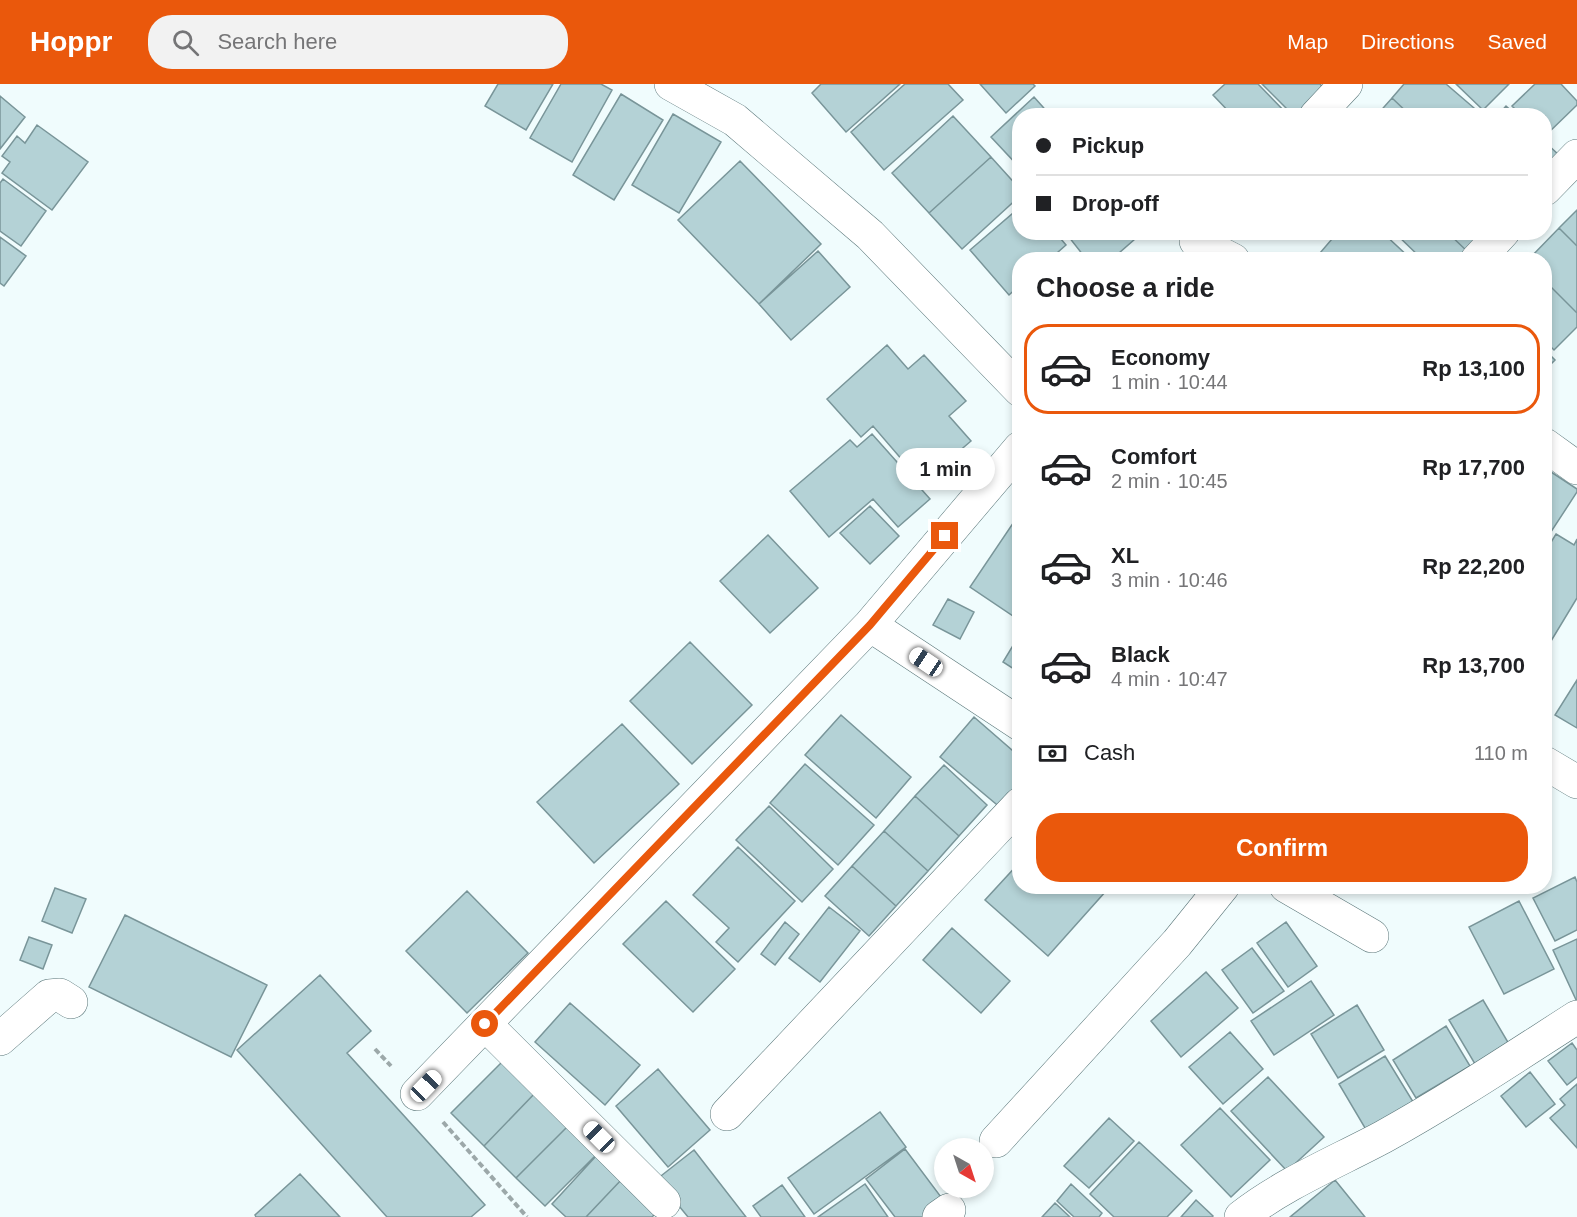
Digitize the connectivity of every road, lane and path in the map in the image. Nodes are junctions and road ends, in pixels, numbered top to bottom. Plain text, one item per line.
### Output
1 (671, 84) edge
2 (1346, 84) edge
3 (1324, 108) edge
4 (1577, 156) edge
5 (1552, 182) edge
6 (1496, 240) edge
7 (1194, 244) edge
8 (1214, 252) edge
9 (1484, 252) edge
10 (1012, 382) edge
11 (1552, 450) edge
12 (1012, 457) edge
13 (1577, 468) edge
14 (870, 625) junction
15 (1012, 719) edge
16 (1552, 767) edge
17 (1577, 782) edge
18 (1012, 812) edge
19 (1217, 894) edge
20 (1300, 894) edge
21 (1372, 936) dead end
22 (71, 1002) dead end
23 (1577, 1017) edge
24 (485, 1024) junction
25 (0, 1039) edge
26 (417, 1094) joint
27 (727, 1114) dead end
28 (996, 1141) dead end
29 (664, 1202) dead end
30 (527, 1217) edge
31 (1241, 1217) edge

1 - 10 street
2 - 3 street
4 - 5 street
6 - 9 street
7 - 8 street
11 - 13 street
12 - 14 street
14 - 15 street
14 - 24 street
16 - 17 street
18 - 27 street
19 - 28 street
20 - 21 street
22 - 25 street
23 - 31 street
24 - 26 street
24 - 29 street
26 - 30 path

